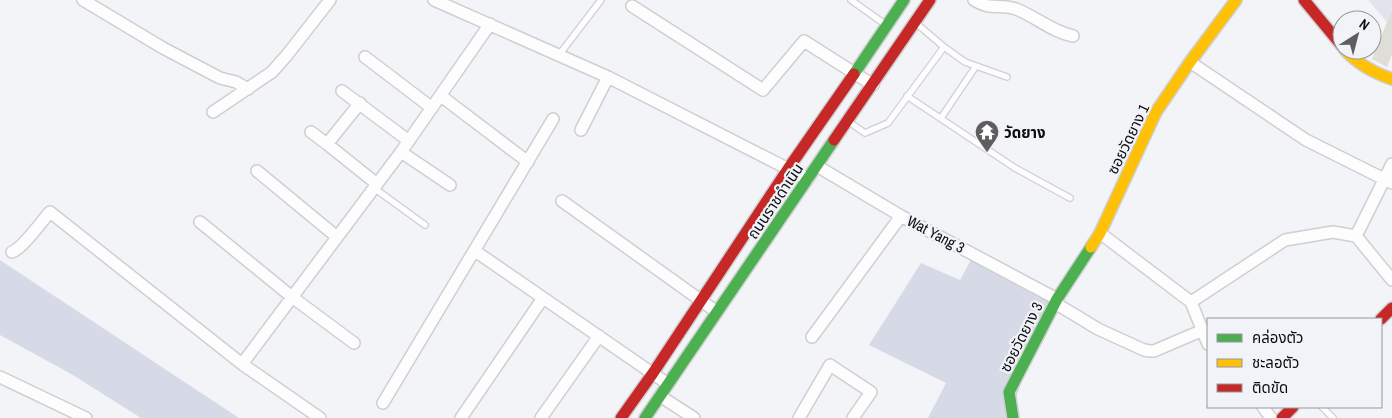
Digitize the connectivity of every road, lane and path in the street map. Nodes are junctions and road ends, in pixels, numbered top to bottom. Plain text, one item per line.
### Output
1 (84, 0) edge
2 (330, 0) edge
3 (434, 0) edge
4 (601, 0) edge
5 (851, 0) edge
6 (904, 0) edge
7 (930, 0) edge
8 (974, 0) edge
9 (1236, 0) edge
10 (1304, 0) edge
11 (632, 6) dead end
12 (915, 22) junction
13 (490, 24) junction
14 (887, 26) junction
15 (1332, 34) edge
16 (1073, 36) dead end
17 (944, 47) junction
18 (559, 56) junction
19 (365, 57) dead end
20 (1355, 60) edge
21 (1190, 62) junction
22 (976, 66) junction
23 (854, 73) junction
24 (608, 77) junction
25 (1007, 77) dead end
26 (1392, 79) edge
27 (872, 85) junction
28 (248, 89) junction
29 (342, 90) dead end
30 (441, 96) junction
31 (907, 96) junction
32 (360, 103) junction
33 (432, 108) junction
34 (213, 112) dead end
35 (941, 118) junction
36 (553, 120) dead end
37 (848, 121) junction
38 (581, 130) dead end
39 (311, 132) dead end
40 (409, 141) junction
41 (327, 144) junction
42 (401, 152) junction
43 (528, 162) junction
44 (1392, 164) edge
45 (817, 166) junction
46 (788, 169) junction
47 (257, 171) dead end
48 (808, 179) junction
49 (1389, 181) edge
50 (450, 185) dead end
51 (376, 186) junction
52 (1070, 198) dead end
53 (562, 201) dead end
54 (902, 216) junction
55 (200, 222) dead end
56 (425, 225) dead end
57 (1100, 233) junction
58 (1356, 236) junction
59 (337, 237) junction
60 (475, 251) junction
61 (12, 252) dead end
62 (1392, 280) edge
63 (292, 297) junction
64 (543, 298) junction
65 (701, 301) junction
66 (1056, 301) junction
67 (1192, 302) junction
68 (1392, 308) edge
69 (717, 312) junction
70 (1382, 318) edge
71 (1202, 330) junction
72 (599, 336) junction
73 (812, 337) dead end
74 (1207, 342) edge
75 (354, 343) dead end
76 (242, 364) junction
77 (652, 374) junction
78 (0, 377) edge
79 (668, 384) junction
80 (660, 396) junction
81 (383, 402) dead end
82 (1264, 408) edge
83 (1292, 408) edge
84 (1323, 408) edge
85 (86, 418) edge
86 (320, 418) edge
87 (460, 418) edge
88 (541, 418) edge
89 (621, 418) edge
90 (645, 418) edge
91 (694, 418) edge
92 (799, 418) edge
93 (853, 418) edge
94 (1013, 418) edge
95 (1272, 418) edge
96 (1282, 418) edge
97 (1333, 418) edge

1 - 28 street
2 - 28 street
3 - 13 street
4 - 18 lane
5 - 14 lane
6 - 14 street
7 - 12 street, ถนนราชดำเนิน
8 - 16 street
9 - 21 street, ซอยวัดยาง 1
10 - 15 street
11 - 23 street
12 - 17 lane
12 - 27 street, ถนนราชดำเนิน
13 - 18 street
13 - 30 street
14 - 23 street
17 - 22 lane
17 - 31 lane
18 - 24 street
19 - 33 street
20 - 26 street
21 - 49 street
21 - 57 street, ซอยวัดยาง 1
22 - 25 lane
22 - 35 lane
23 - 27 street
23 - 46 street
24 - 38 street
24 - 46 street
27 - 37 street, ถนนราชดำเนิน
28 - 34 street
29 - 32 street
30 - 33 street
30 - 43 street
31 - 35 lane
31 - 37 lane
32 - 40 street
32 - 41 street
33 - 40 street
35 - 52 lane
36 - 43 street
37 - 45 street, ถนนราชดำเนิน
39 - 41 street
40 - 42 street
41 - 51 street
42 - 50 street
42 - 51 street
43 - 60 street
44 - 49 street
45 - 48 street, ถนนราชดำเนิน
45 - 54 street, Wat Yang 3
46 - 48 street
46 - 65 street
47 - 59 street
48 - 69 street, ถนนราชดำเนิน
49 - 58 street
51 - 56 lane
51 - 59 street
53 - 65 street
54 - 66 street, Wat Yang 3
54 - 73 street
55 - 63 street
57 - 66 street, ซอยวัดยาง 1
57 - 67 street
58 - 62 street
58 - 67 street
59 - 63 street
60 - 64 street
60 - 81 street
61 - 76 street
63 - 75 street
63 - 76 street
64 - 72 street
64 - 87 street
65 - 69 street
65 - 77 street
66 - 71 street, Wat Yang 3
66 - 94 street, ซอยวัดยาง 3
67 - 71 street
68 - 70 street
69 - 79 street, ถนนราชดำเนิน
71 - 74 street
72 - 77 street
72 - 88 street
76 - 86 street
77 - 79 street
77 - 89 street
78 - 85 street
79 - 80 street, ถนนราชดำเนิน
80 - 90 street, ถนนราชดำเนิน
80 - 91 street
82 - 95 street
83 - 96 street
84 - 97 lane
92 - 93 street

